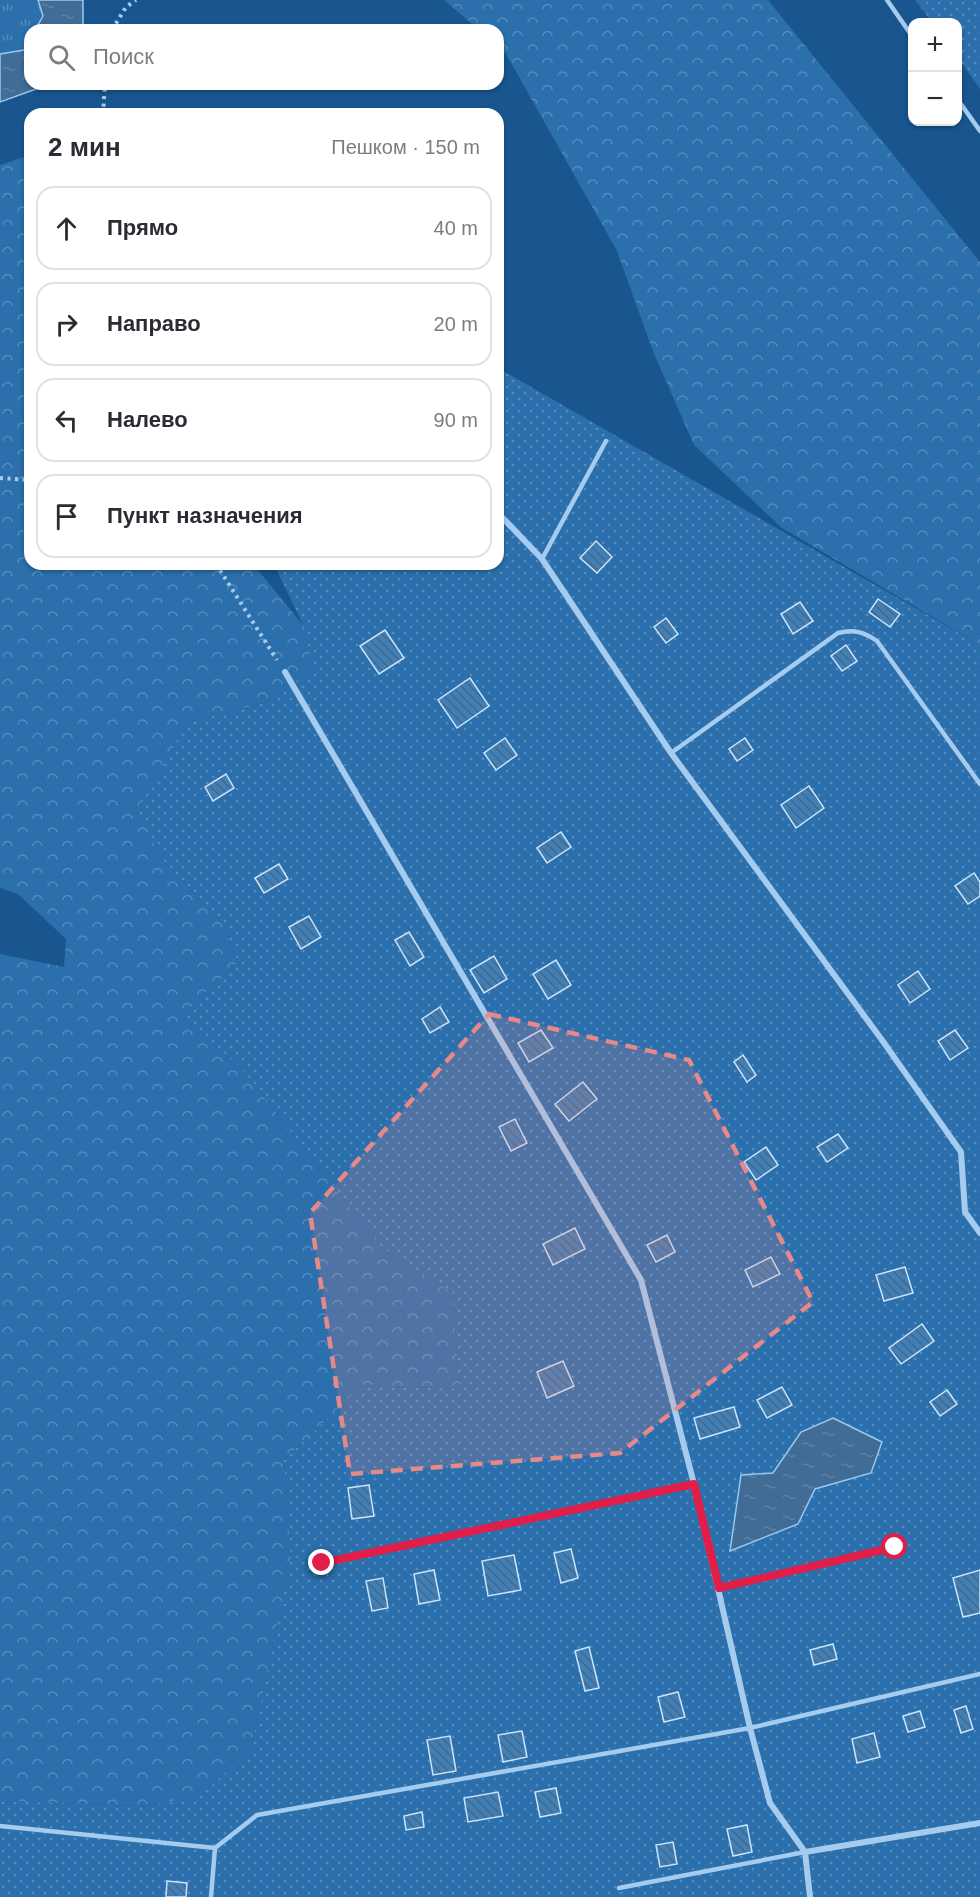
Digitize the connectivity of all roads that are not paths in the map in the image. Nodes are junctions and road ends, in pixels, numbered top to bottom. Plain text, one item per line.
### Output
1 (887, 0) edge
2 (908, 30) edge
3 (962, 107) edge
4 (980, 131) edge
5 (606, 441) dead end
6 (504, 519) edge
7 (542, 559) junction
8 (285, 672) road end
9 (671, 753) junction
10 (980, 784) edge
11 (980, 1233) edge
12 (694, 1484) junction
13 (895, 1547) dead end
14 (322, 1563) dead end
15 (719, 1588) junction
16 (980, 1674) edge
17 (750, 1728) junction
18 (980, 1823) edge
19 (0, 1826) edge
20 (215, 1848) junction
21 (805, 1852) junction
22 (619, 1888) dead end
23 (211, 1897) edge
24 (810, 1897) edge

1 - 2 lane
3 - 4 lane
5 - 7 lane
6 - 7 street
7 - 9 street
8 - 12 street
9 - 10 lane
9 - 11 street
12 - 14 lane
12 - 15 street
13 - 15 lane
15 - 17 street
16 - 17 lane
17 - 20 lane
17 - 21 street
18 - 21 street
19 - 20 lane
20 - 23 lane
21 - 22 lane
21 - 24 street

